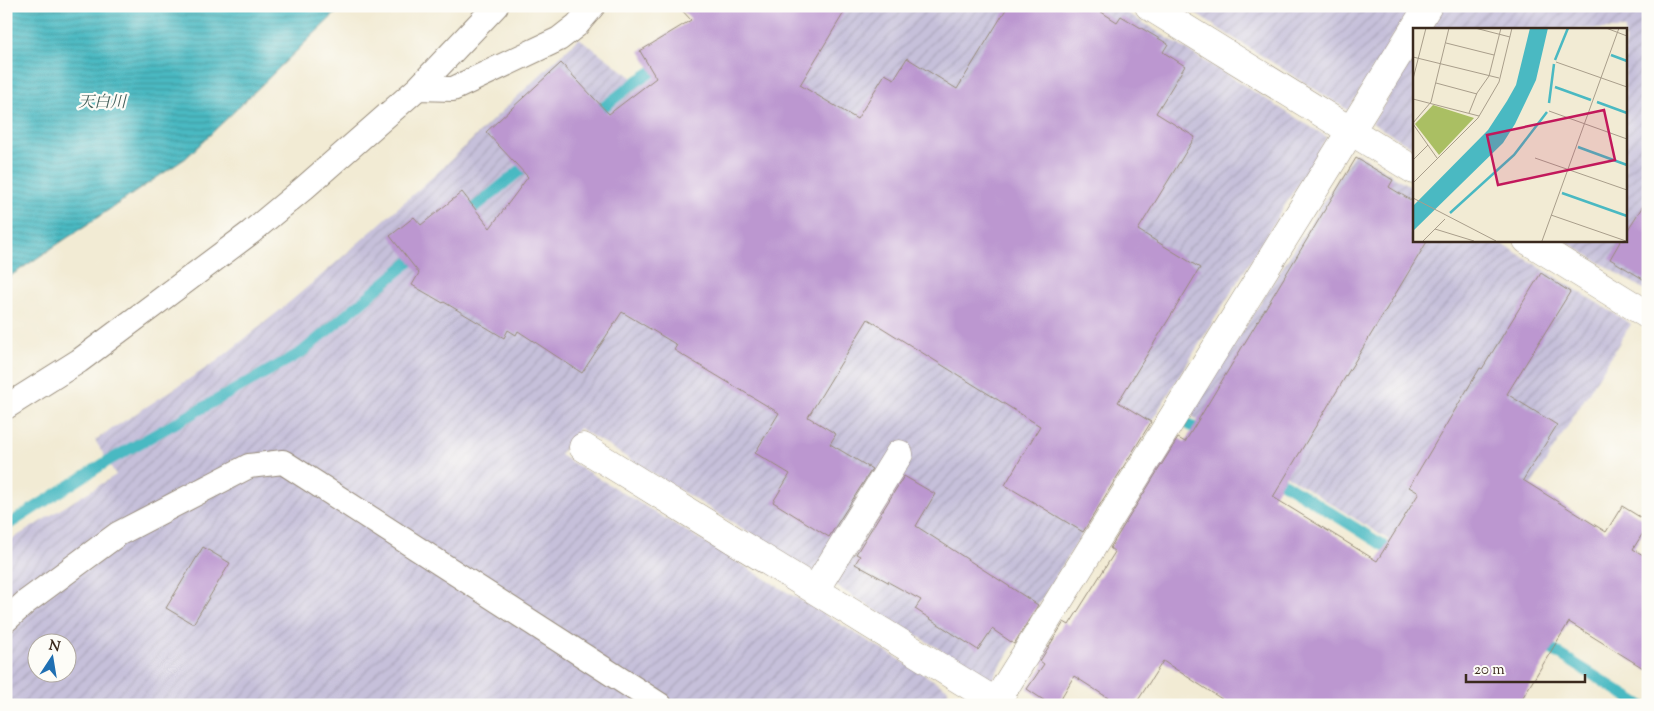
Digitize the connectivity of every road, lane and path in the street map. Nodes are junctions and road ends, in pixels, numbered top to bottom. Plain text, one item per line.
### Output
1 (496, 6) edge
2 (593, 6) edge
3 (1149, 6) edge
4 (1428, 6) edge
5 (1415, 28) edge
6 (1413, 31) edge
7 (418, 88) junction
8 (1351, 131) junction
9 (1413, 169) edge
10 (1529, 241) edge
11 (1648, 315) edge
12 (6, 407) edge
13 (582, 447) dead end
14 (899, 454) dead end
15 (815, 590) junction
16 (6, 620) edge
17 (997, 704) edge
18 (660, 705) edge

1 - 7 lane
2 - 7 lane
3 - 8 street
4 - 5 street
6 - 8 street
7 - 12 lane
8 - 9 street
8 - 17 street
10 - 11 street
13 - 15 street
14 - 15 street
15 - 17 street
16 - 18 lane

